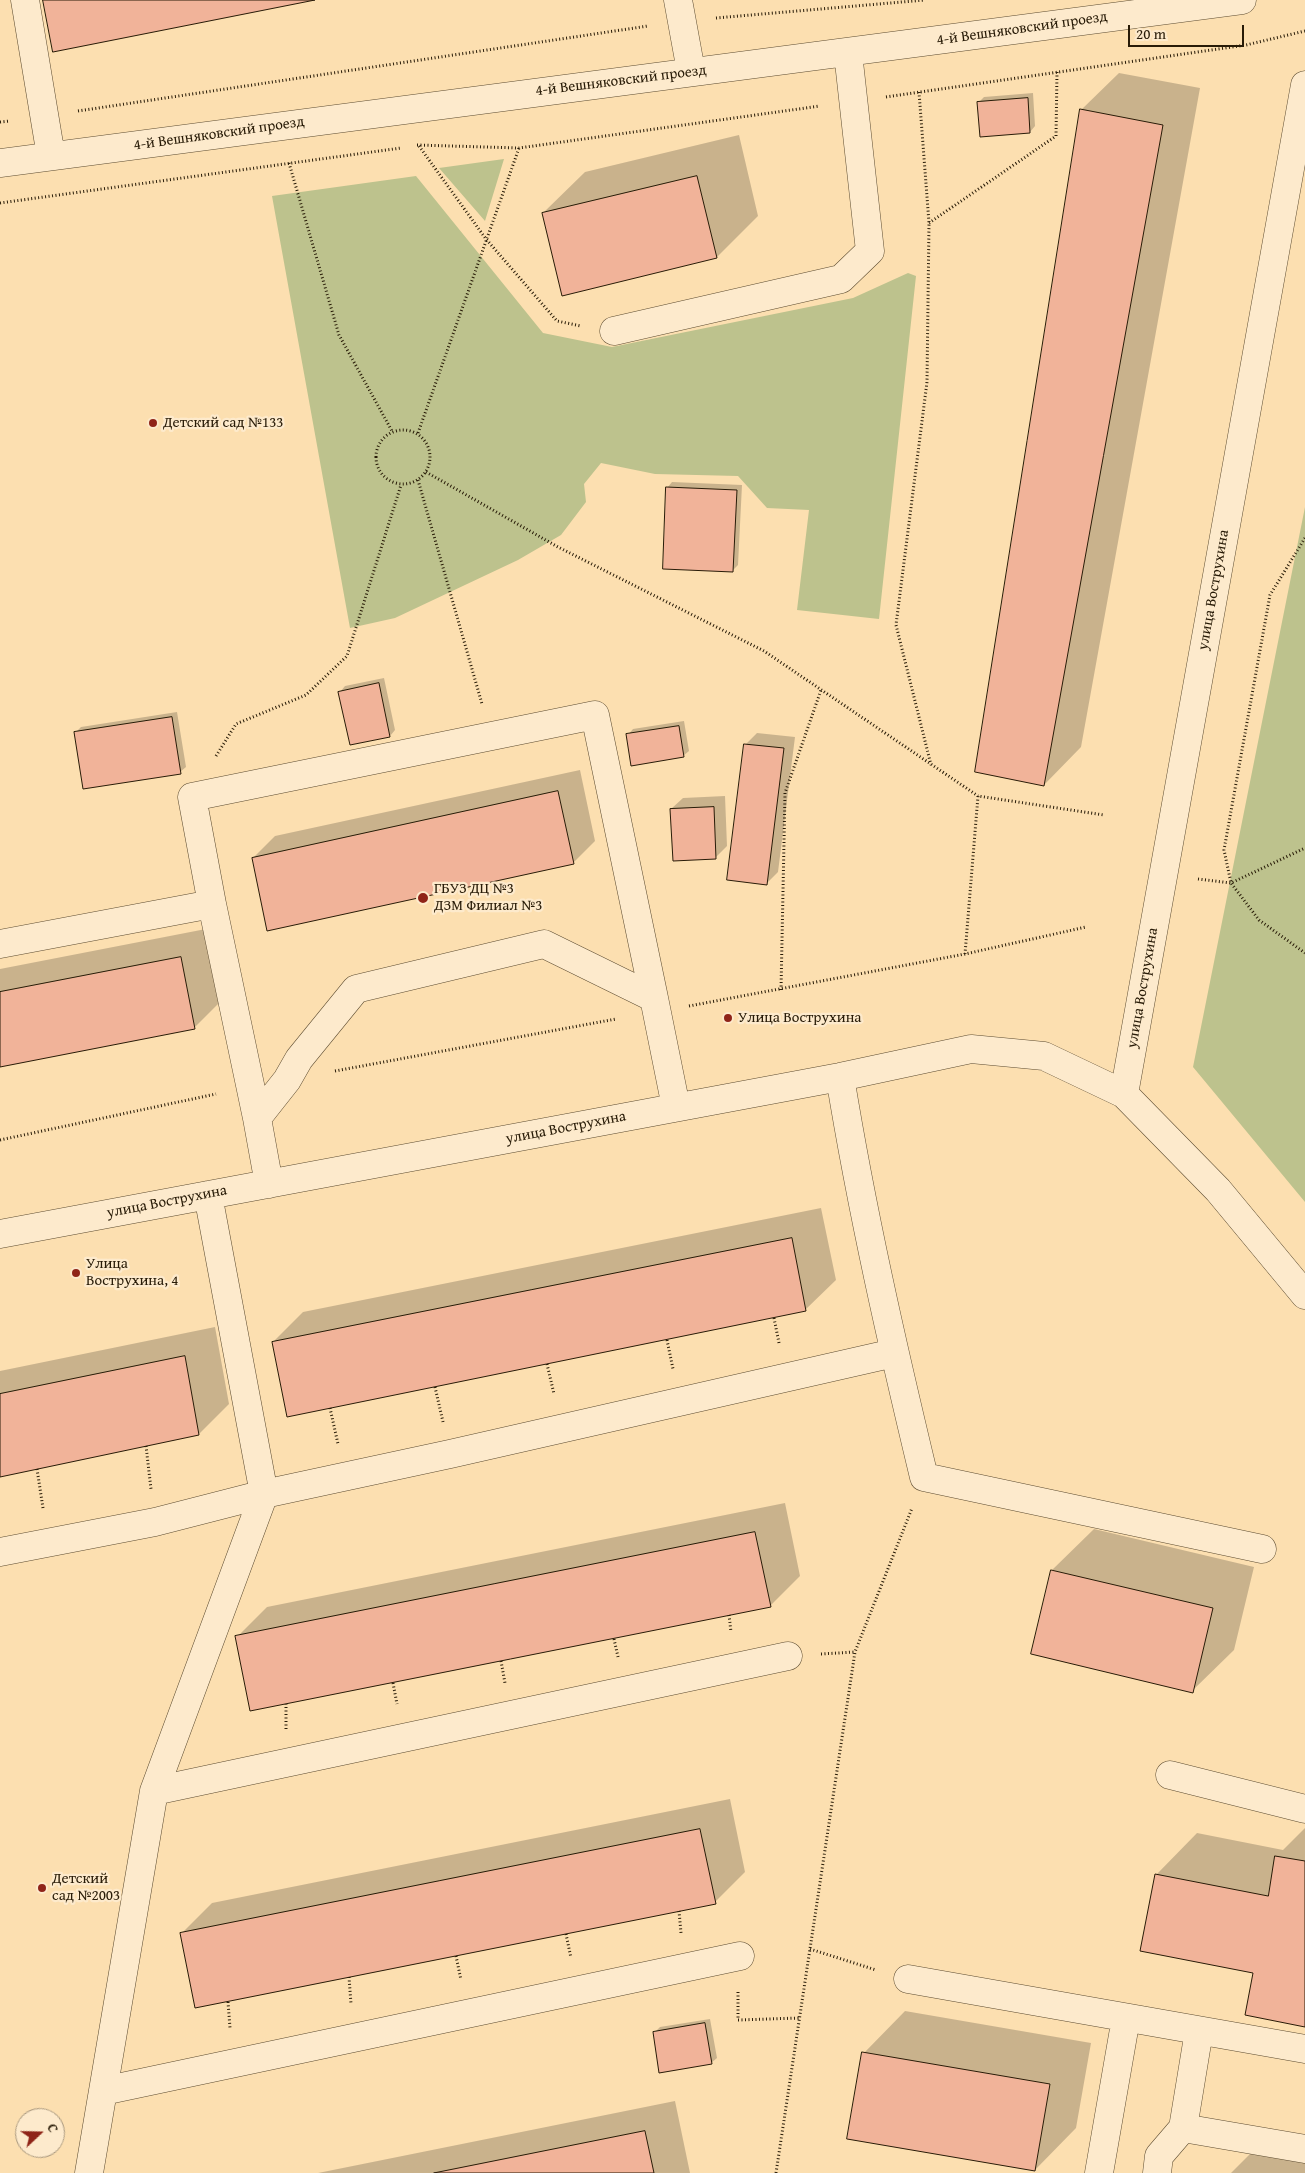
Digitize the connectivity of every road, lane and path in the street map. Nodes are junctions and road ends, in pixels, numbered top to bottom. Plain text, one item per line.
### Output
1 (25, 0) edge
2 (925, 0) edge
3 (1242, 0) edge
4 (679, 11) edge
5 (1076, 11) edge
6 (1305, 31) edge
7 (848, 53) junction
8 (691, 71) junction
9 (1057, 72) junction
10 (1305, 85) edge
11 (919, 92) junction
12 (854, 101) junction
13 (44, 116) junction
14 (0, 122) edge
15 (418, 145) junction
16 (519, 148) junction
17 (51, 156) junction
18 (0, 163) edge
19 (289, 164) junction
20 (0, 203) edge
21 (929, 223) junction
22 (486, 239) junction
23 (614, 331) joint
24 (392, 431) junction
25 (418, 433) junction
26 (426, 472) junction
27 (418, 480) junction
28 (400, 485) junction
29 (1305, 538) edge
30 (821, 690) junction
31 (491, 736) junction
32 (931, 765) junction
33 (978, 796) junction
34 (192, 797) junction
35 (1104, 815) dead end
36 (1305, 848) edge
37 (1198, 880) dead end
38 (1231, 883) junction
39 (212, 904) junction
40 (1086, 927) dead end
41 (0, 944) edge
42 (1305, 953) edge
43 (965, 954) junction
44 (781, 990) junction
45 (655, 1005) junction
46 (840, 1077) junction
47 (286, 1080) junction
48 (251, 1087) junction
49 (1124, 1094) junction
50 (676, 1107) junction
51 (257, 1118) junction
52 (0, 1140) edge
53 (269, 1184) junction
54 (208, 1194) junction
55 (0, 1234) edge
56 (1305, 1296) edge
57 (894, 1352) junction
58 (146, 1446) dead end
59 (36, 1469) dead end
60 (924, 1477) junction
61 (264, 1494) junction
62 (155, 1522) junction
63 (49, 1542) junction
64 (1262, 1549) dead end
65 (0, 1552) edge
66 (788, 1656) dead end
67 (1170, 1775) dead end
68 (154, 1790) junction
69 (1305, 1809) edge
70 (810, 1949) junction
71 (740, 1956) joint
72 (908, 1979) joint
73 (800, 2018) junction
74 (1126, 2018) junction
75 (1199, 2031) junction
76 (1305, 2049) edge
77 (103, 2091) junction
78 (1183, 2128) junction
79 (1305, 2149) edge
80 (89, 2173) edge
81 (776, 2173) edge
82 (1099, 2173) edge
83 (1156, 2173) edge

1 - 13 street
2 - 4 path
3 - 5 street, 4-й Вешняковский проезд
4 - 8 street
4 - 13 path
5 - 7 street, 4-й Вешняковский проезд
6 - 9 path
7 - 8 street, 4-й Вешняковский проезд
7 - 12 street
8 - 17 street, 4-й Вешняковский проезд
9 - 11 path
9 - 21 path
10 - 49 street, улица Вострухина
11 - 12 path
11 - 21 path
12 - 16 path
12 - 23 street
13 - 14 path
13 - 17 street
15 - 16 path
15 - 19 path
15 - 22 path
16 - 22 path
17 - 18 street, 4-й Вешняковский проезд
19 - 20 path
19 - 24 path
21 - 32 path
22 - 23 path
22 - 25 path
24 - 25 path
24 - 28 path
25 - 26 path
26 - 27 path
26 - 30 path
27 - 28 path
27 - 31 path
28 - 34 path
29 - 38 path
30 - 32 path
30 - 44 path
31 - 34 street
31 - 45 street
32 - 33 path
33 - 35 path
33 - 43 path
34 - 39 street
36 - 38 path
37 - 38 path
38 - 42 path
39 - 41 street
39 - 48 street
40 - 43 path
43 - 44 path
44 - 45 path
45 - 47 path
45 - 47 street
45 - 50 street
46 - 49 street, улица Вострухина
46 - 50 street, улица Вострухина
46 - 57 street
47 - 51 street
48 - 51 street
48 - 52 path
49 - 56 street, улица Вострухина
50 - 53 street, улица Вострухина
51 - 53 street
53 - 54 street, улица Вострухина
54 - 55 street, улица Вострухина
54 - 61 street
57 - 60 street
57 - 61 street
58 - 62 path
59 - 63 path
60 - 64 street
60 - 70 path
61 - 62 street
61 - 68 street
62 - 63 street
63 - 65 street
66 - 68 street
67 - 69 street
68 - 77 street
70 - 72 path
70 - 73 path
71 - 73 path
71 - 77 street
72 - 74 street
73 - 81 path
74 - 75 street
74 - 82 street
75 - 76 street
75 - 78 street
77 - 80 street
78 - 79 street
78 - 83 street

